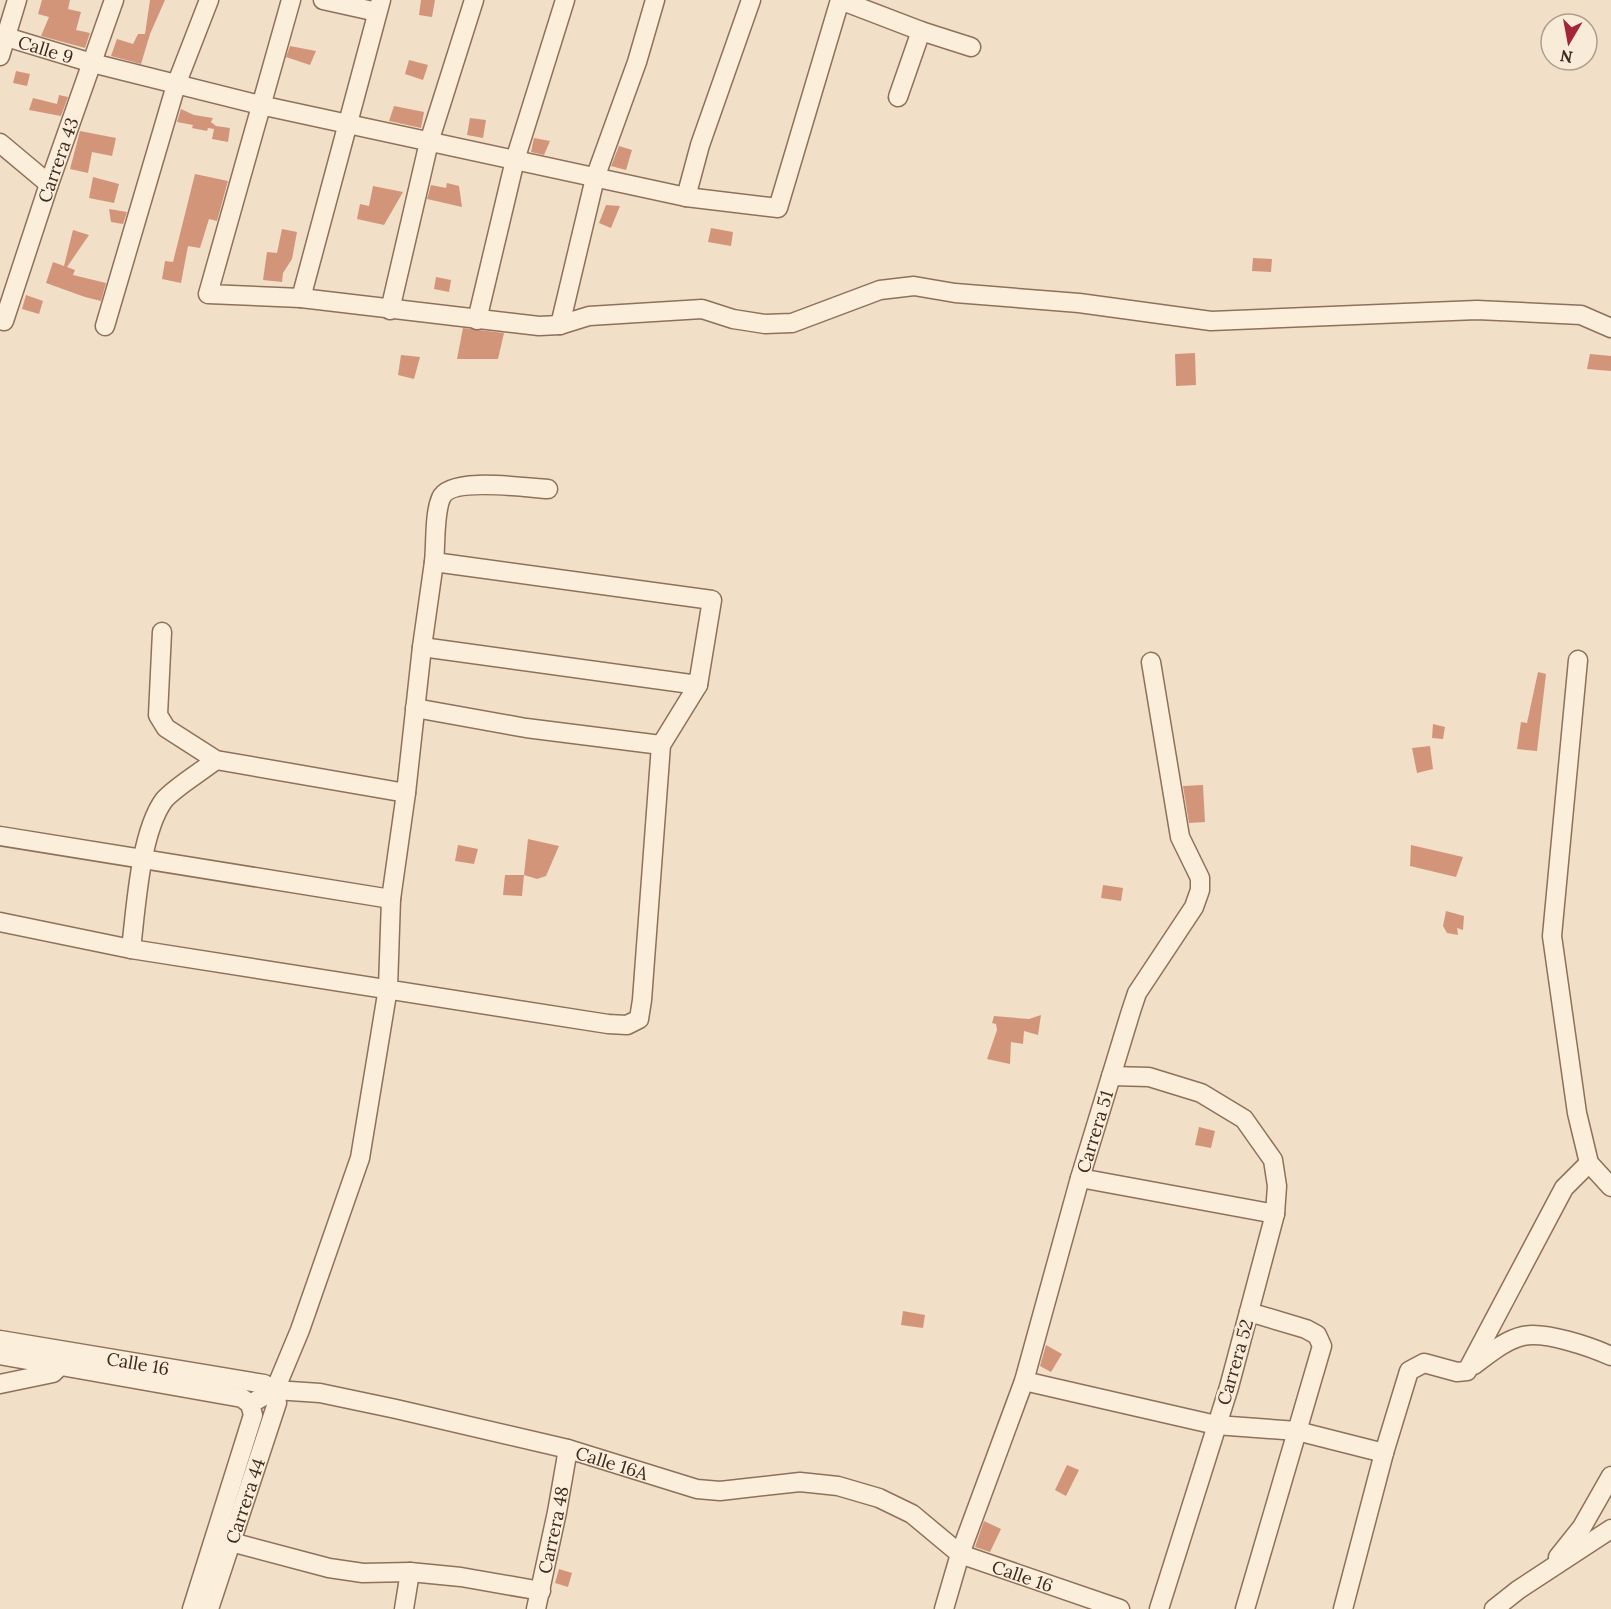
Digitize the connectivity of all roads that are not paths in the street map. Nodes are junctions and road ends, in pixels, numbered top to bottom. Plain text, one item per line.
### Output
1 (17, 0) edge
2 (114, 0) edge
3 (209, 0) edge
4 (291, 0) edge
5 (323, 0) edge
6 (474, 0) edge
7 (565, 0) edge
8 (655, 0) edge
9 (751, 0) edge
10 (840, 0) edge
11 (379, 6) edge
12 (921, 31) junction
13 (3, 36) edge
14 (971, 47) dead end
15 (0, 56) edge
16 (92, 63) junction
17 (176, 86) junction
18 (898, 97) dead end
19 (260, 105) junction
20 (346, 124) junction
21 (429, 142) junction
22 (0, 143) edge
23 (515, 160) junction
24 (595, 178) junction
25 (50, 184) junction
26 (686, 197) junction
27 (301, 298) junction
28 (390, 310) junction
29 (477, 320) junction
30 (2, 321) edge
31 (560, 325) junction
32 (105, 326) dead end
33 (1611, 328) edge
34 (548, 489) dead end
35 (434, 562) junction
36 (162, 632) dead end
37 (422, 647) junction
38 (1578, 660) dead end
39 (1151, 662) dead end
40 (698, 685) junction
41 (415, 708) junction
42 (661, 745) junction
43 (216, 760) junction
44 (406, 793) junction
45 (0, 836) edge
46 (142, 859) junction
47 (391, 899) junction
48 (0, 922) edge
49 (132, 949) junction
50 (388, 988) junction
51 (1111, 1076) junction
52 (1589, 1163) junction
53 (1080, 1178) junction
54 (1611, 1187) edge
55 (1275, 1214) junction
56 (1249, 1312) junction
57 (0, 1340) edge
58 (0, 1355) edge
59 (1611, 1356) edge
60 (62, 1359) junction
61 (1467, 1371) junction
62 (1024, 1381) junction
63 (0, 1384) edge
64 (275, 1390) junction
65 (250, 1404) junction
66 (1216, 1425) junction
67 (1297, 1431) junction
68 (568, 1449) junction
69 (1384, 1453) junction
70 (1611, 1476) edge
71 (1611, 1529) edge
72 (231, 1542) junction
73 (960, 1554) junction
74 (1550, 1568) junction
75 (410, 1572) junction
76 (541, 1591) junction
77 (192, 1609) edge
78 (209, 1609) edge
79 (404, 1609) edge
80 (536, 1609) edge
81 (944, 1609) edge
82 (1120, 1609) edge
83 (1159, 1609) edge
84 (1245, 1609) edge
85 (1343, 1609) edge
86 (1494, 1609) edge

1 - 13 street
2 - 16 street, Carrera 43
3 - 17 street
4 - 19 street
5 - 11 street
6 - 21 street
7 - 23 street
8 - 24 street
9 - 26 street
10 - 12 street
10 - 26 street, Calle 9
11 - 20 street
12 - 14 street
12 - 18 street
13 - 15 street
13 - 16 street, Calle 9
16 - 17 street, Calle 9
16 - 25 street, Carrera 43
17 - 19 street, Calle 9
17 - 32 street
19 - 20 street, Calle 9
19 - 27 street
20 - 21 street, Calle 9
20 - 27 street
21 - 23 street, Calle 9
21 - 28 street
22 - 25 street
23 - 24 street, Calle 9
23 - 29 street
24 - 26 street, Calle 9
24 - 31 street
25 - 30 street, Carrera 43
27 - 28 street
28 - 29 street
29 - 31 street
31 - 33 street
34 - 35 street, Carrera 44
35 - 37 street, Carrera 44
35 - 40 street
36 - 43 street
37 - 40 street
37 - 41 street, Carrera 44
38 - 52 street
39 - 51 street, Carrera 51
40 - 42 street
41 - 42 street
41 - 44 street, Carrera 44
42 - 50 street
43 - 44 street
43 - 46 street
44 - 47 street, Carrera 44
45 - 46 street
46 - 47 street
46 - 49 street
47 - 50 street, Carrera 44
48 - 49 street
49 - 50 street
50 - 64 street, Carrera 44
51 - 53 street, Carrera 51
51 - 55 street, Carrera 52
52 - 54 street
52 - 61 street
53 - 55 street
53 - 62 street, Carrera 51
55 - 56 street, Carrera 52
56 - 66 street, Carrera 52
56 - 67 street
57 - 60 street, Calle 16
58 - 60 street, Calle 16
59 - 61 street
60 - 63 street
60 - 64 street, Calle 16
60 - 65 street, Calle 16
61 - 69 street
62 - 66 street
62 - 73 street, Carrera 51
64 - 65 street
64 - 68 street, Calle 16A
64 - 72 street, Carrera 44
65 - 77 street, Carrera 44
66 - 67 street
66 - 83 street, Carrera 52
67 - 69 street
67 - 84 street
68 - 73 street, Calle 16A
68 - 76 street, Carrera 48
69 - 85 street
70 - 74 street
71 - 74 street
72 - 75 street
72 - 78 street, Carrera 44
73 - 81 street, Carrera 51
73 - 82 street, Calle 16
74 - 86 street
75 - 76 street
75 - 79 street
76 - 80 street, Carrera 48

